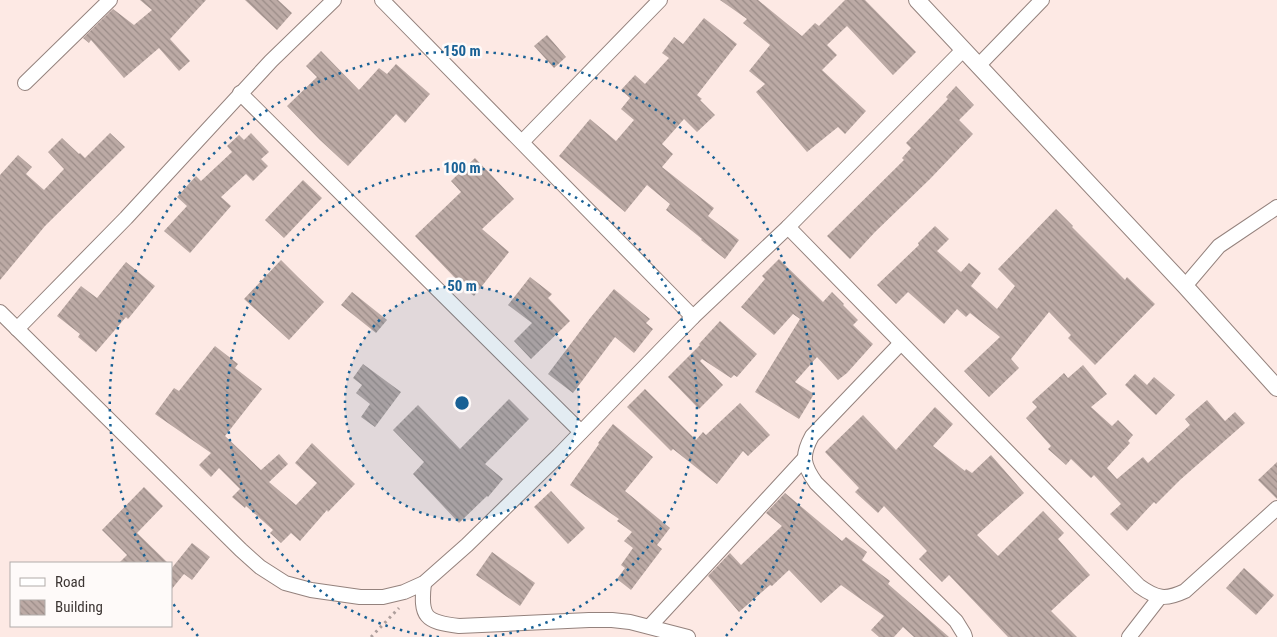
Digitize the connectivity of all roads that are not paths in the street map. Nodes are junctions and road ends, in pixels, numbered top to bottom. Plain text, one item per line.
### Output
1 (110, 0) edge
2 (334, 0) edge
3 (382, 0) edge
4 (660, 0) edge
5 (917, 0) edge
6 (1042, 0) edge
7 (963, 50) junction
8 (978, 66) junction
9 (25, 83) dead end
10 (240, 93) junction
11 (522, 142) junction
12 (1277, 207) edge
13 (788, 227) junction
14 (1185, 286) junction
15 (0, 312) edge
16 (693, 317) junction
17 (17, 329) junction
18 (901, 342) junction
19 (1277, 388) edge
20 (581, 432) junction
21 (804, 459) junction
22 (1277, 508) edge
23 (424, 583) junction
24 (1160, 597) junction
25 (650, 626) junction
26 (688, 637) edge
27 (965, 637) edge
28 (1129, 637) edge

1 - 9 street
2 - 10 street
3 - 11 street
4 - 11 street
5 - 7 street
6 - 8 street
7 - 8 street
7 - 13 street
8 - 14 street
10 - 17 street
10 - 20 street
11 - 16 street
12 - 14 street
13 - 16 street
13 - 18 street
14 - 19 street
15 - 17 street
16 - 20 street
17 - 23 street
18 - 21 street
18 - 24 street
20 - 23 street
21 - 25 street
21 - 27 street
22 - 24 street
23 - 25 street
24 - 28 street
25 - 26 street

